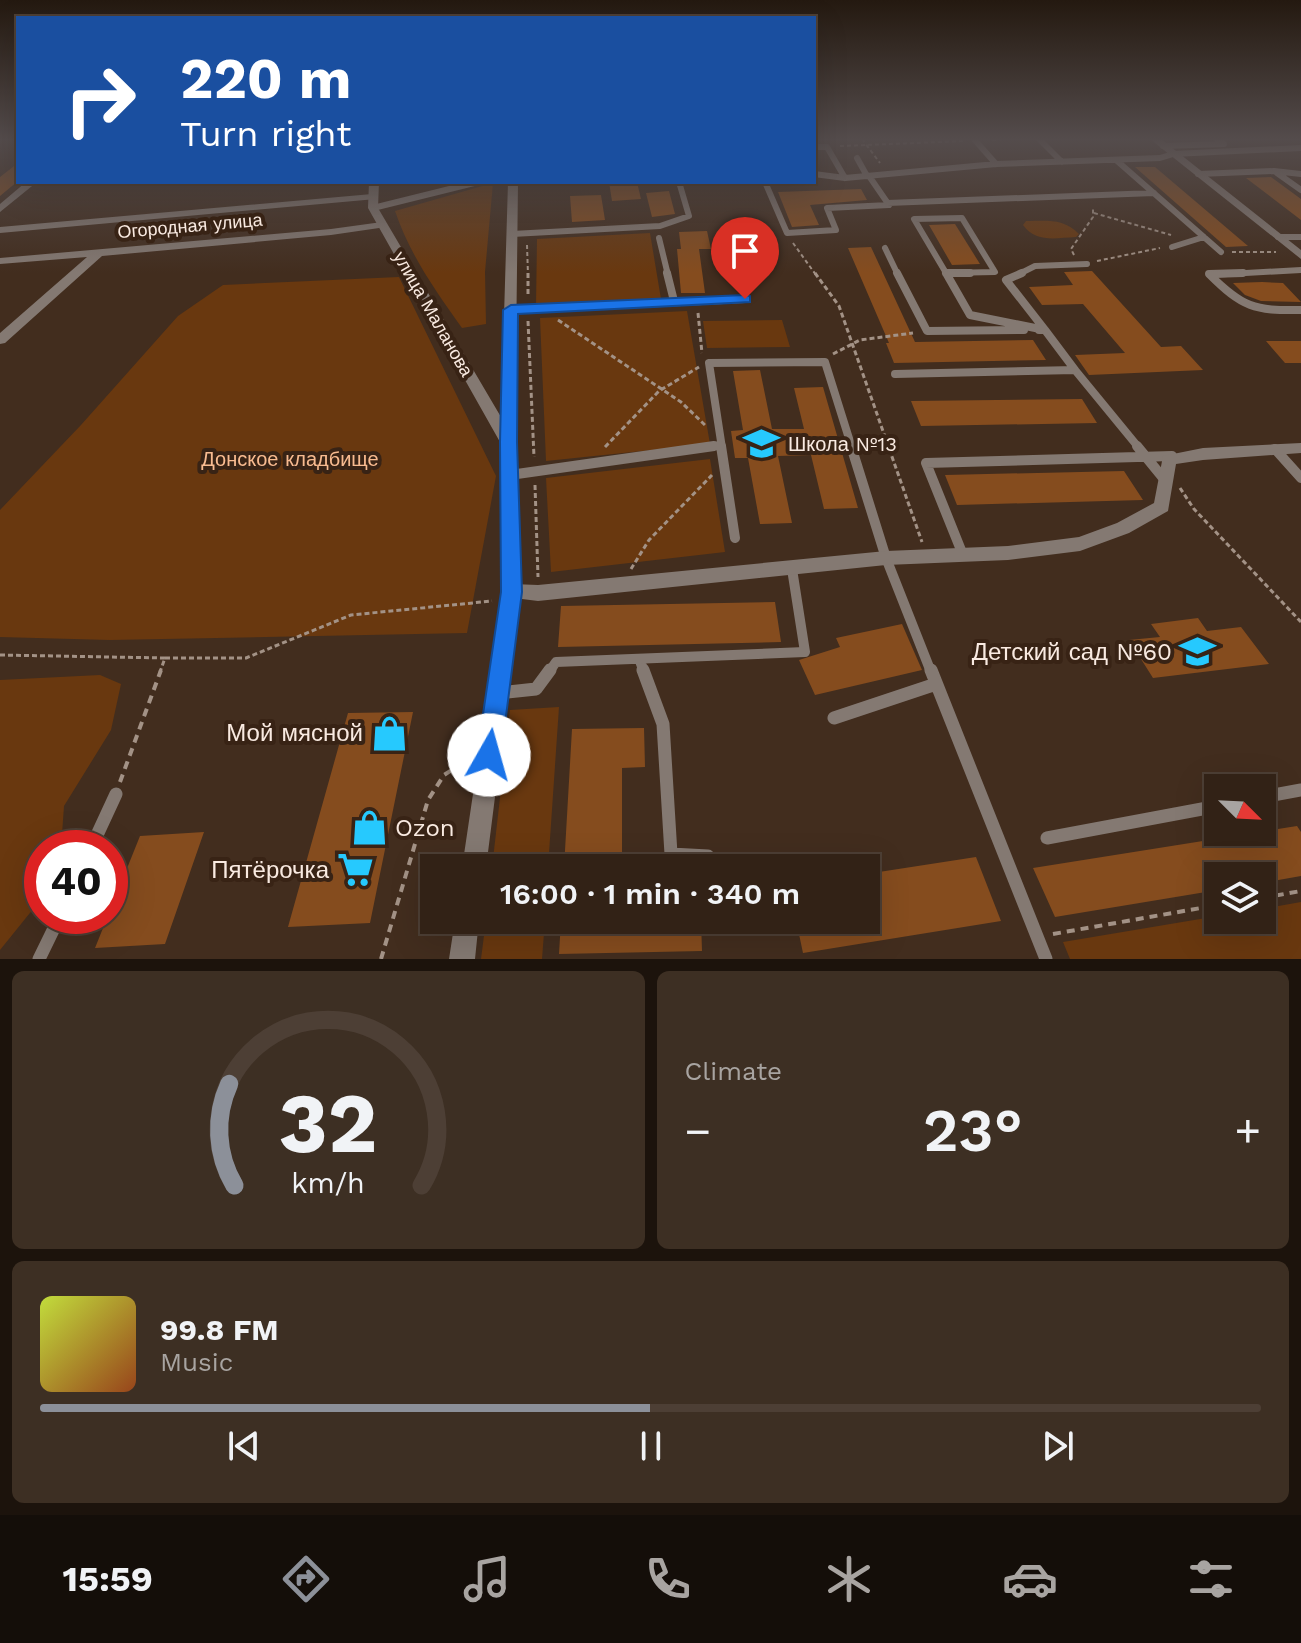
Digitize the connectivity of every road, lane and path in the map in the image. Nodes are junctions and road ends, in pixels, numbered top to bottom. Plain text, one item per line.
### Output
1 (30, 184) edge
2 (463, 184) edge
3 (513, 184) edge
4 (680, 184) edge
5 (766, 184) edge
6 (873, 184) edge
7 (1143, 184) edge
8 (1210, 184) edge
9 (1154, 193) junction
10 (1092, 195) junction
11 (373, 196) edge
12 (903, 202) junction
13 (887, 203) junction
14 (0, 209) edge
15 (914, 219) junction
16 (382, 225) junction
17 (0, 230) edge
18 (527, 233) junction
19 (787, 233) junction
20 (512, 234) junction
21 (1204, 237) junction
22 (1278, 237) junction
23 (1301, 237) edge
24 (659, 238) dead end
25 (1172, 247) joint
26 (885, 248) dead end
27 (1221, 252) dead end
28 (98, 253) junction
29 (1301, 256) edge
30 (0, 261) edge
31 (1083, 264) junction
32 (1301, 270) edge
33 (946, 273) junction
34 (745, 299) dead end
35 (674, 301) junction
36 (698, 301) junction
37 (548, 308) junction
38 (528, 309) junction
39 (511, 310) junction
40 (1301, 310) edge
41 (1045, 330) junction
42 (927, 331) junction
43 (0, 340) edge
44 (852, 343) junction
45 (825, 362) junction
46 (709, 363) junction
47 (1075, 370) junction
48 (895, 374) dead end
49 (659, 389) junction
50 (721, 441) junction
51 (508, 442) junction
52 (1301, 448) edge
53 (1275, 449) junction
54 (1203, 454) junction
55 (1148, 458) junction
56 (724, 462) junction
57 (589, 464) junction
58 (534, 472) junction
59 (1166, 473) junction
60 (510, 475) junction
61 (1301, 478) edge
62 (735, 538) dead end
63 (923, 546) dead end
64 (963, 555) junction
65 (886, 558) junction
66 (792, 569) junction
67 (620, 585) junction
68 (538, 593) junction
69 (511, 596) junction
70 (1301, 622) edge
71 (0, 655) edge
72 (165, 658) junction
73 (640, 661) junction
74 (936, 684) junction
75 (496, 693) junction
76 (834, 718) dead end
77 (489, 755) junction
78 (1301, 790) edge
79 (116, 794) joint
80 (1276, 794) edge
81 (1204, 809) edge
82 (99, 830) edge
83 (1047, 838) dead end
84 (476, 854) edge
85 (671, 854) edge
86 (1301, 891) edge
87 (1276, 895) edge
88 (1204, 907) edge
89 (51, 934) edge
90 (465, 934) edge
91 (1037, 936) junction
92 (39, 959) edge
93 (381, 959) edge
94 (462, 959) edge
95 (1046, 959) edge

1 - 14 street
2 - 11 lane
3 - 20 street, улица Маланова
4 - 18 lane
5 - 19 lane
6 - 13 lane
7 - 9 lane
8 - 22 street
9 - 10 lane
9 - 21 lane
10 - 12 lane
10 - 31 path
11 - 16 street, улица Маланова
11 - 17 street
12 - 13 lane
12 - 15 lane
13 - 19 lane
15 - 33 lane
15 - 33 lane
16 - 28 street, Огородная улица
16 - 51 street, улица Маланова
18 - 20 lane
18 - 38 path
19 - 44 path
20 - 39 street, улица Маланова
21 - 25 lane
21 - 27 lane
22 - 23 lane
22 - 29 street
24 - 35 lane
25 - 31 path
26 - 42 lane
28 - 30 street, Огородная улица
28 - 43 street
31 - 41 lane
32 - 40 lane
33 - 41 lane
34 - 36 lane
35 - 36 lane
35 - 37 lane
36 - 46 path
37 - 38 lane
37 - 49 path
38 - 39 lane
38 - 58 path
39 - 51 street, улица Маланова
41 - 42 lane
41 - 47 lane
42 - 44 path
44 - 45 path
44 - 63 path
45 - 46 lane
45 - 65 lane
46 - 49 path
46 - 50 lane
47 - 48 lane
47 - 55 lane
49 - 50 path
49 - 57 path
50 - 56 lane
50 - 57 lane
51 - 60 street, улица Маланова
52 - 53 street
53 - 54 street
53 - 61 lane
54 - 55 lane
54 - 59 street
55 - 59 lane
55 - 64 lane
56 - 62 lane
56 - 67 path
57 - 58 lane
58 - 60 lane
58 - 68 path
59 - 64 street
59 - 70 path
60 - 69 street, улица Маланова
64 - 65 street
65 - 66 street
65 - 74 lane
66 - 67 street
66 - 73 lane
67 - 68 street
68 - 69 street
69 - 72 path
69 - 75 street, улица Маланова
71 - 72 path
72 - 79 path
73 - 75 lane
73 - 85 lane
74 - 76 lane
74 - 91 lane
75 - 77 street, улица Маланова
77 - 84 street, улица Маланова
77 - 93 path
78 - 80 lane
79 - 82 lane
81 - 83 lane
86 - 87 path
88 - 91 path
89 - 92 lane
90 - 94 street
91 - 95 lane

